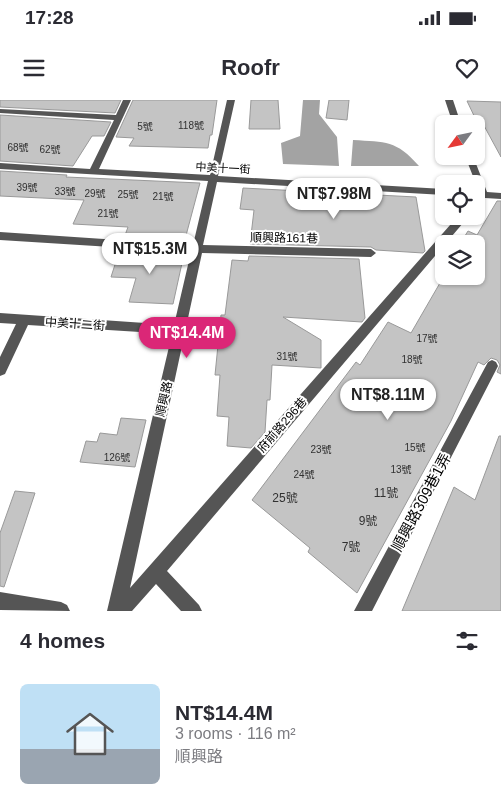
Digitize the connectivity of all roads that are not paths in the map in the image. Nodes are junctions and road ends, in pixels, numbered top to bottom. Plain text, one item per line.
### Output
1 (127, 100) edge
2 (231, 100) edge
3 (449, 100) edge
4 (0, 111) edge
5 (454, 115) edge
6 (119, 118) junction
7 (0, 166) edge
8 (93, 172) junction
9 (213, 179) junction
10 (435, 191) edge
11 (501, 196) edge
12 (485, 197) edge
13 (456, 225) edge
14 (0, 236) edge
15 (198, 249) junction
16 (371, 253) dead end
17 (0, 318) edge
18 (24, 320) junction
19 (179, 330) junction
20 (492, 366) dead end
21 (0, 370) edge
22 (155, 571) junction
23 (0, 601) edge
24 (61, 611) edge
25 (116, 611) edge
26 (121, 611) edge
27 (193, 611) edge
28 (364, 611) edge

1 - 6 street
2 - 9 street, 順興路
3 - 5 street
4 - 6 street
6 - 8 street
7 - 8 street, 中美十一街
8 - 9 street, 中美十一街
9 - 10 street, 中美十一街
9 - 15 street, 順興路
11 - 12 street
13 - 22 street, 府前路296巷
14 - 15 street, 順興路161巷
15 - 16 street, 順興路161巷
15 - 19 street, 順興路
17 - 18 street, 中美十二街
18 - 19 street, 中美十二街
18 - 21 street
19 - 25 street, 順興路
20 - 28 street, 順興路309巷1弄
22 - 26 street, 府前路296巷
22 - 27 street
23 - 24 street

